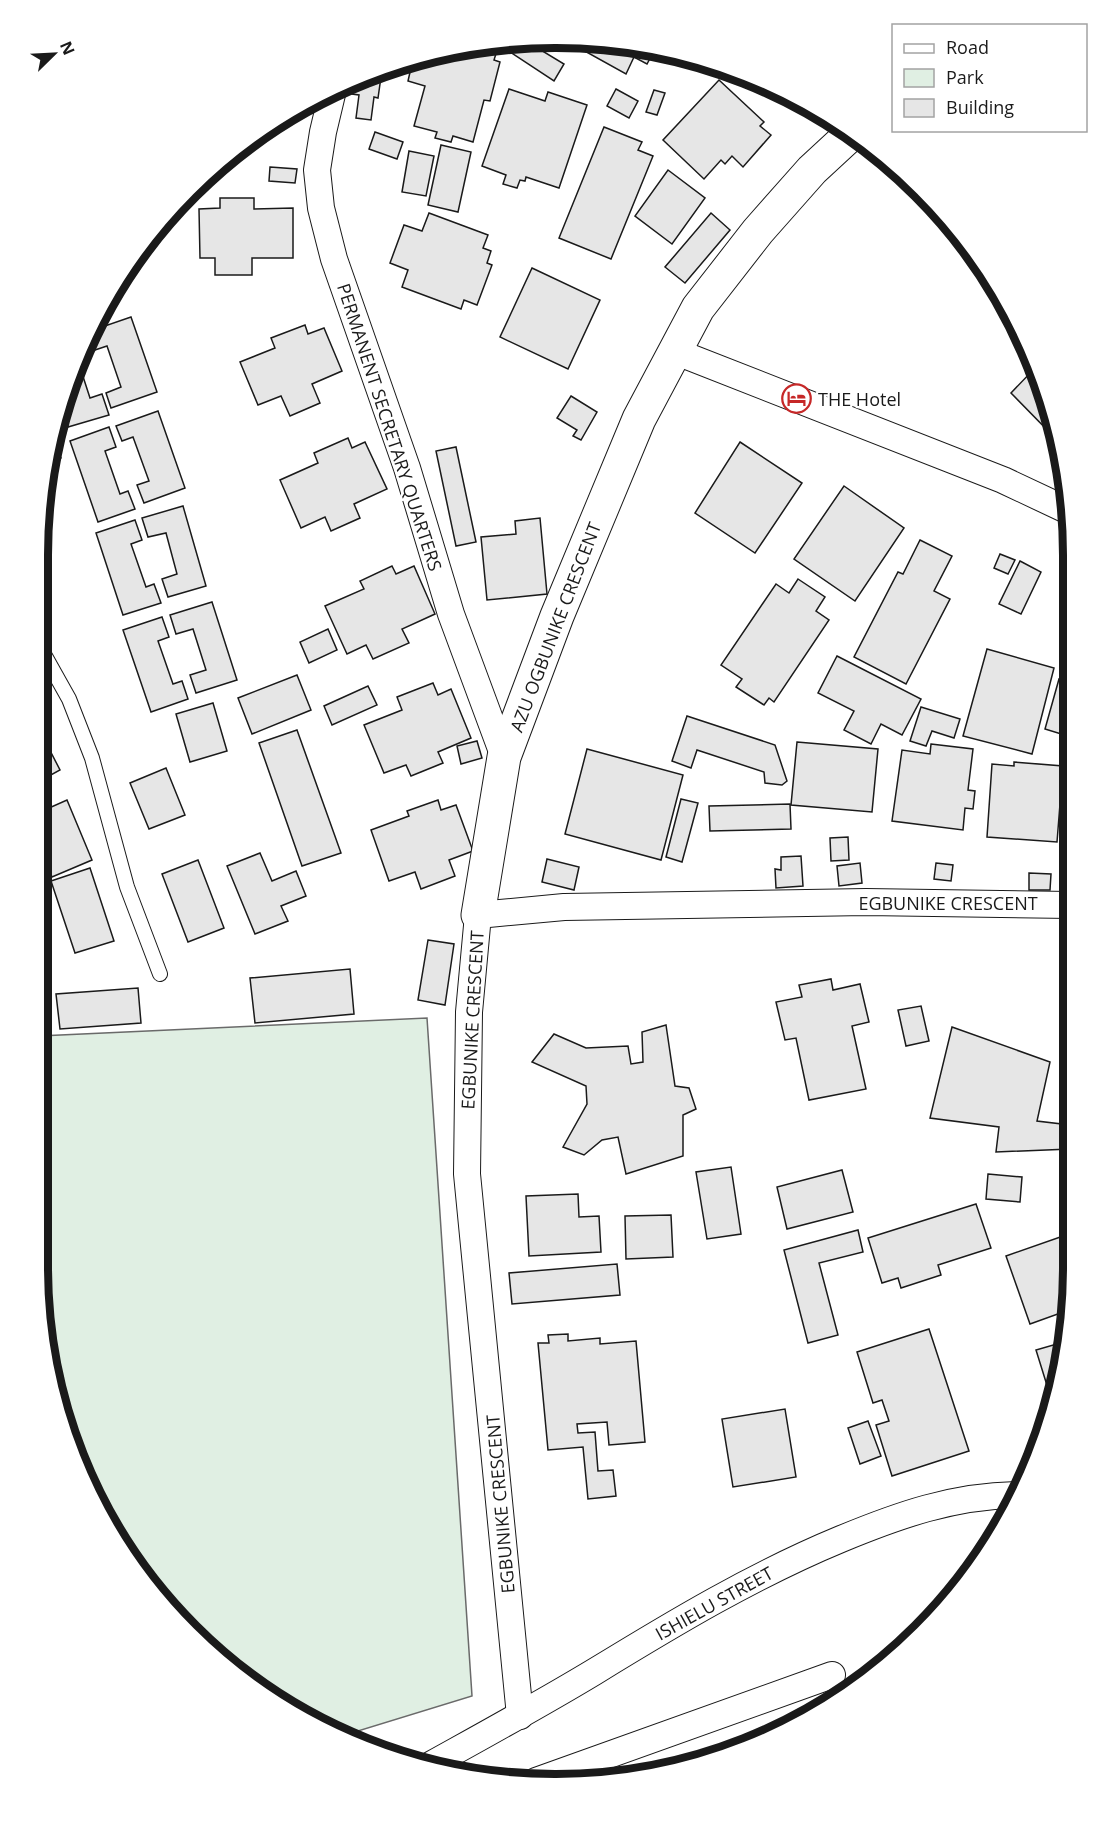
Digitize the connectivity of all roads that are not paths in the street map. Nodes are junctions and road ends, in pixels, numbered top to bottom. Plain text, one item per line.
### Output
1 (331, 100) edge
2 (845, 140) edge
3 (674, 351) junction
4 (1061, 507) edge
5 (48, 662) edge
6 (504, 757) junction
7 (1063, 904) edge
8 (478, 915) junction
9 (160, 974) dead end
10 (1008, 1496) edge
11 (832, 1675) dead end
12 (520, 1716) junction
13 (439, 1760) edge
14 (556, 1774) edge

1 - 6 street, PERMANENT SECRETARY QUARTERS
2 - 3 street, AZU OGBUNIKE CRESCENT
3 - 4 street
3 - 6 street, AZU OGBUNIKE CRESCENT
5 - 9 lane
6 - 8 street, AZU OGBUNIKE CRESCENT
7 - 8 street, EGBUNIKE CRESCENT
8 - 12 street, EGBUNIKE CRESCENT
10 - 12 street, ISHIELU STREET
11 - 14 street
12 - 13 street, ISHIELU STREET

